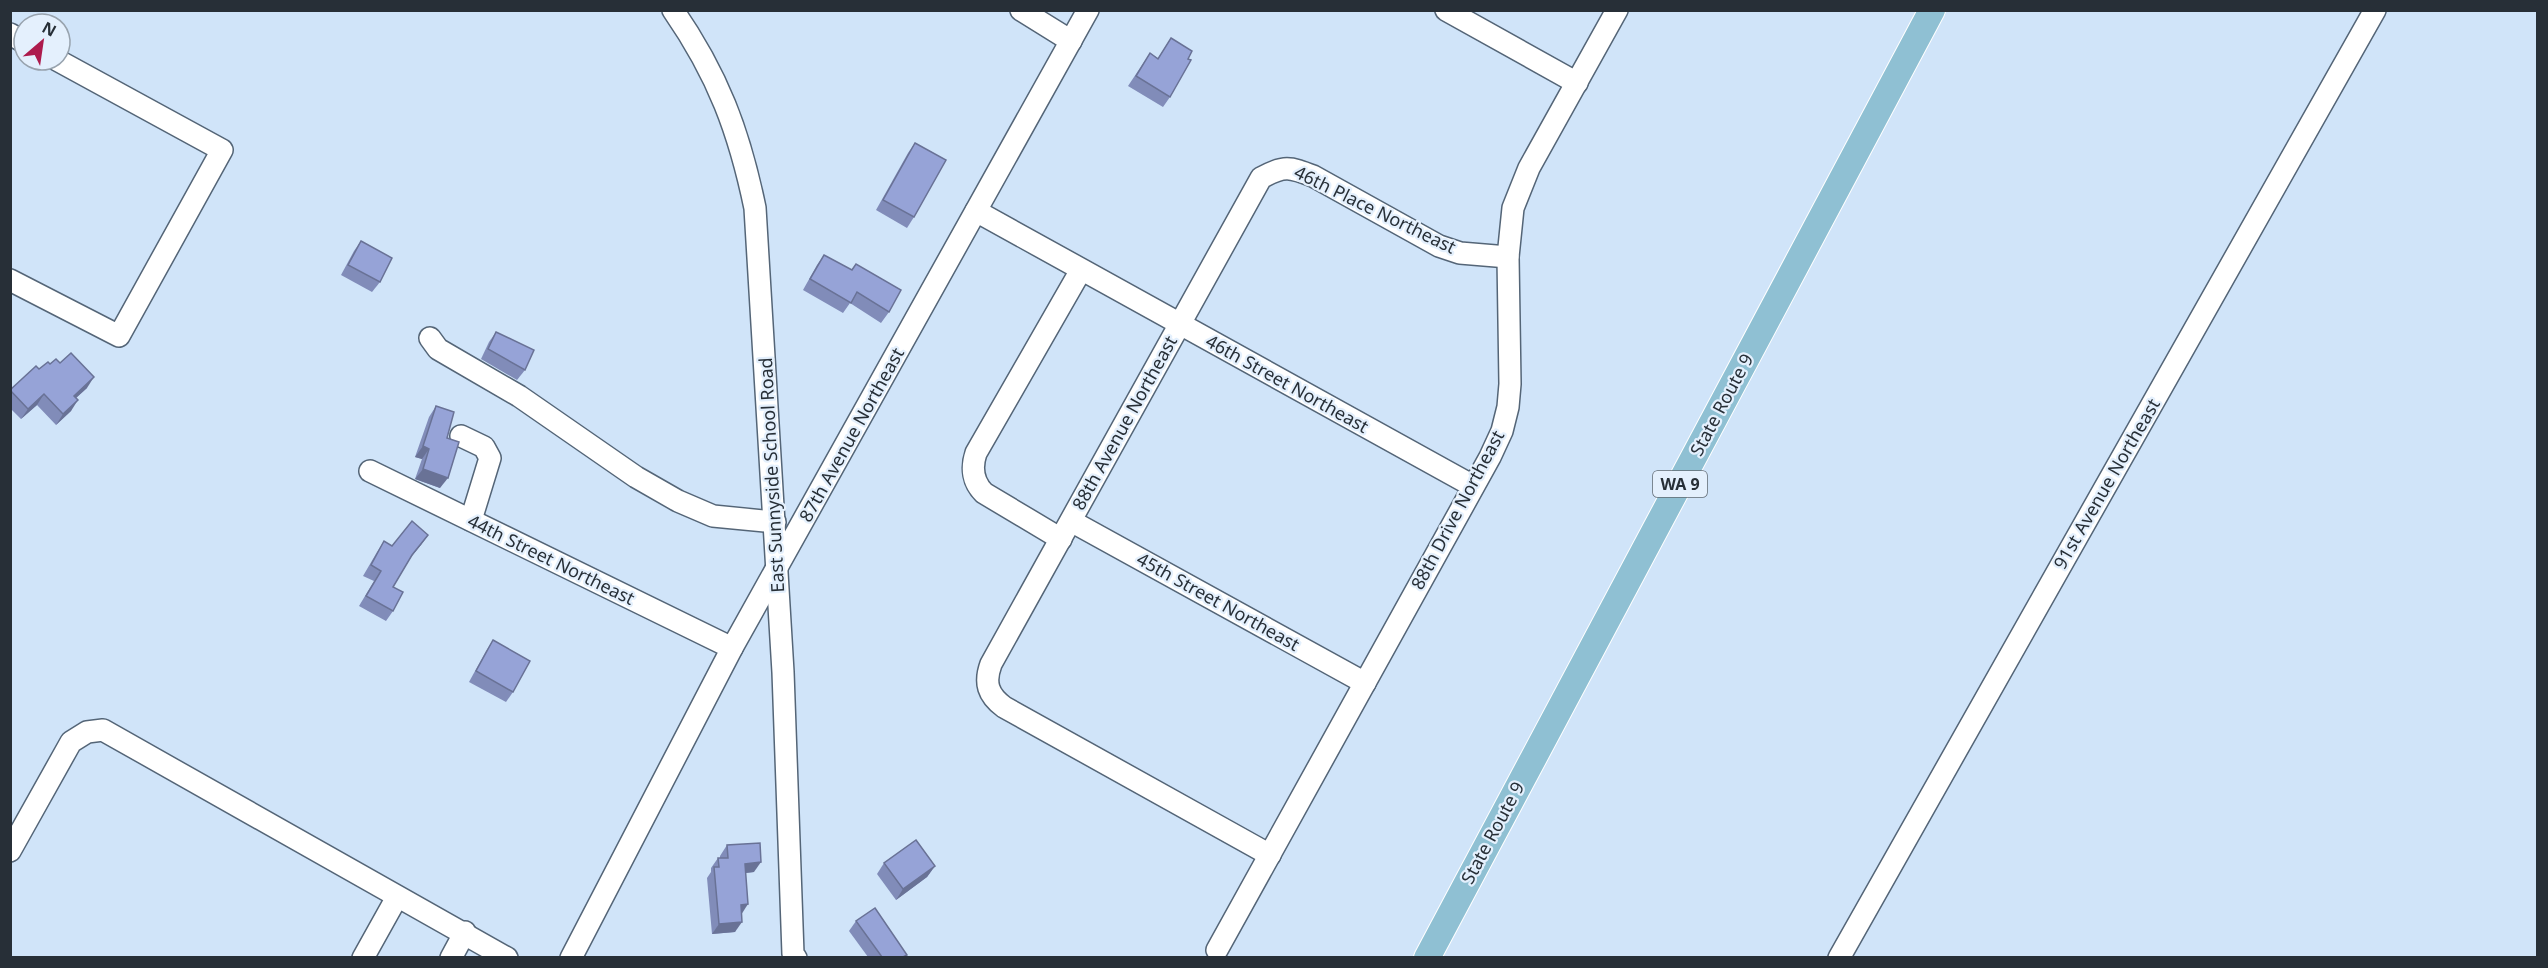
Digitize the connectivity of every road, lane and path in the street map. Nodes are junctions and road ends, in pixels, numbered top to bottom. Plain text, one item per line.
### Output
1 (673, 10) edge
2 (1021, 10) edge
3 (1089, 10) edge
4 (1446, 10) edge
5 (1617, 10) edge
6 (1932, 10) edge
7 (2375, 10) edge
8 (1071, 41) junction
9 (72, 68) edge
10 (1577, 83) junction
11 (1277, 169) joint
12 (976, 211) junction
13 (1508, 257) junction
14 (1081, 270) junction
15 (10, 279) edge
16 (1179, 324) junction
17 (430, 338) dead end
18 (461, 436) dead end
19 (370, 471) dead end
20 (1473, 486) junction
21 (471, 520) junction
22 (776, 522) junction
23 (1066, 530) junction
24 (777, 569) junction
25 (732, 648) junction
26 (1365, 683) junction
27 (10, 851) edge
28 (1270, 855) junction
29 (397, 897) junction
30 (465, 932) junction
31 (1217, 950) dead end
32 (794, 956) edge
33 (363, 957) edge
34 (451, 957) edge
35 (507, 957) edge
36 (571, 957) edge
37 (1427, 957) edge
38 (1839, 957) edge

1 - 22 street, East Sunnyside School Road
2 - 8 street
3 - 8 street, 87th Avenue Northeast
4 - 10 street
5 - 10 street, 88th Drive Northeast
6 - 37 main road, State Route 9 / WA 9
7 - 38 street, 91st Avenue Northeast
8 - 12 street, 87th Avenue Northeast
9 - 15 street
10 - 13 street, 88th Drive Northeast
11 - 13 street, 46th Place Northeast
11 - 16 street, 88th Avenue Northeast
12 - 14 street, 46th Street Northeast
12 - 24 street, 87th Avenue Northeast
13 - 20 street, 88th Drive Northeast
14 - 16 street, 46th Street Northeast
14 - 23 street, 45th Street Northeast
16 - 20 street, 46th Street Northeast
16 - 23 street, 88th Avenue Northeast
17 - 22 street
18 - 21 street
19 - 21 street, 44th Street Northeast
20 - 26 street, 88th Drive Northeast
21 - 25 street, 44th Street Northeast
22 - 24 street, East Sunnyside School Road
23 - 26 street, 45th Street Northeast
23 - 28 street, 88th Avenue Northeast
24 - 25 street, 87th Avenue Northeast
24 - 32 street, East Sunnyside School Road
25 - 36 street, 87th Avenue Northeast
26 - 28 street, 88th Drive Northeast
27 - 29 street
28 - 31 street, 88th Drive Northeast
29 - 30 street
29 - 33 street
30 - 34 street
30 - 35 street

